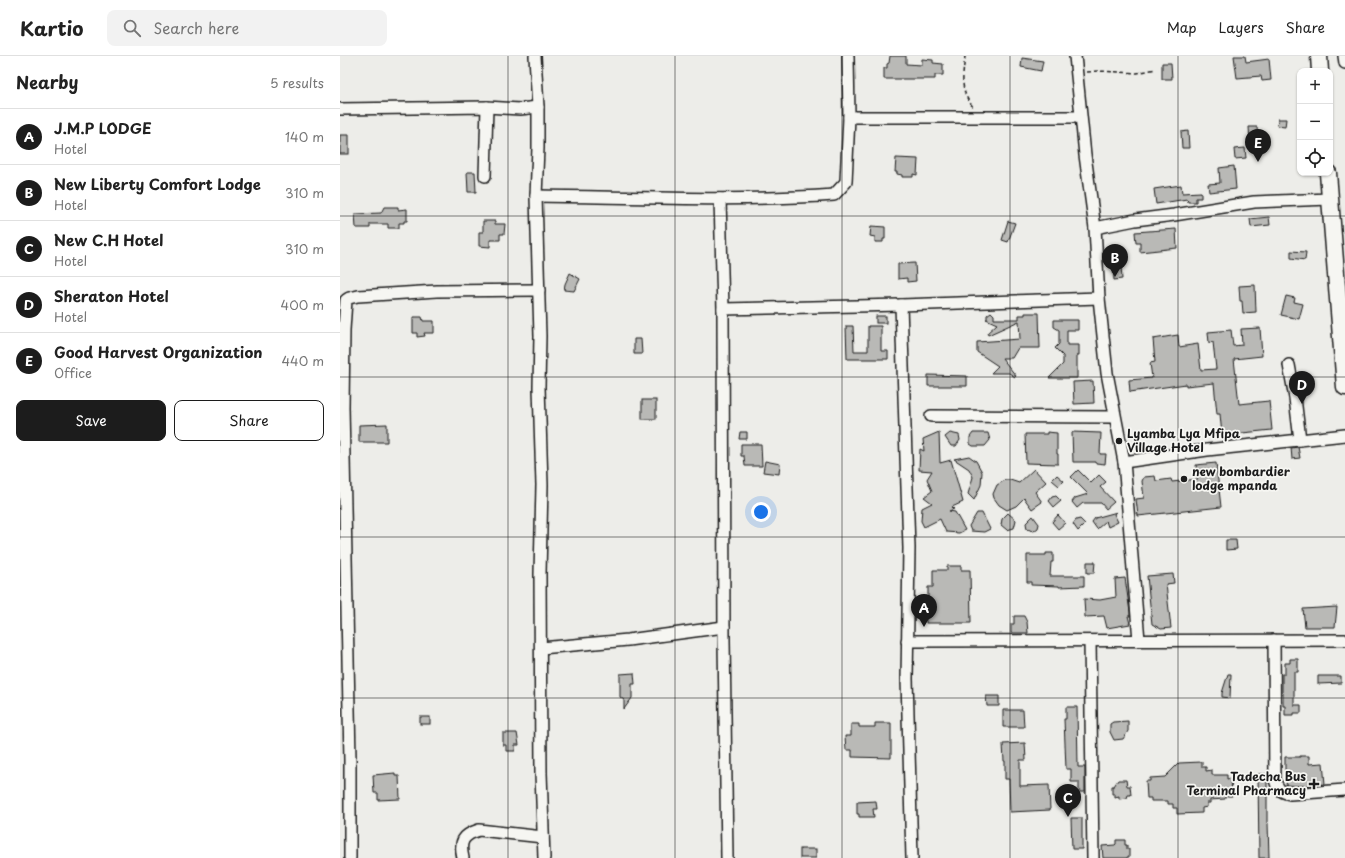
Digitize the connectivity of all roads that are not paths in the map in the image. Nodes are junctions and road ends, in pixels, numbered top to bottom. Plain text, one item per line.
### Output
1 (535, 56) edge
2 (848, 56) edge
3 (1075, 56) edge
4 (1319, 56) edge
5 (1344, 56) edge
6 (1345, 63) edge
7 (1320, 68) edge
8 (487, 107) junction
9 (538, 107) junction
10 (340, 109) edge
11 (848, 117) junction
12 (1080, 117) junction
13 (485, 176) dead end
14 (1328, 176) edge
15 (536, 196) junction
16 (720, 199) junction
17 (1330, 199) junction
18 (1094, 228) junction
19 (539, 290) junction
20 (344, 298) edge
21 (1098, 298) junction
22 (901, 305) junction
23 (723, 309) junction
24 (1289, 365) dead end
25 (1345, 387) edge
26 (931, 416) dead end
27 (1114, 417) junction
28 (1345, 435) edge
29 (1300, 440) junction
30 (1124, 462) junction
31 (724, 627) junction
32 (1139, 640) junction
33 (1274, 640) junction
34 (1345, 640) edge
35 (907, 641) junction
36 (1090, 641) junction
37 (541, 648) junction
38 (345, 760) edge
39 (1345, 790) edge
40 (543, 837) junction
41 (350, 858) edge
42 (463, 858) edge
43 (544, 858) edge
44 (727, 858) edge
45 (912, 858) edge
46 (1094, 858) edge

1 - 9 street
2 - 11 street
3 - 12 street
4 - 7 highway
5 - 6 street
8 - 9 street
8 - 10 street
8 - 13 street
9 - 15 street
11 - 12 street
11 - 16 street
12 - 18 street
14 - 17 highway
15 - 16 street
15 - 19 street
16 - 23 street
17 - 18 street
17 - 25 highway
18 - 21 street
19 - 20 street
19 - 37 street
20 - 38 street
21 - 22 street
21 - 27 street
22 - 23 street
22 - 35 street
23 - 31 street
24 - 29 street
26 - 27 street
27 - 30 street
28 - 29 street
29 - 30 street
30 - 32 street
31 - 37 street
31 - 44 street
32 - 33 street
32 - 36 street
33 - 34 street
33 - 39 street
35 - 36 street
35 - 45 street
36 - 46 street
37 - 40 street
38 - 41 street
40 - 42 street
40 - 43 street

